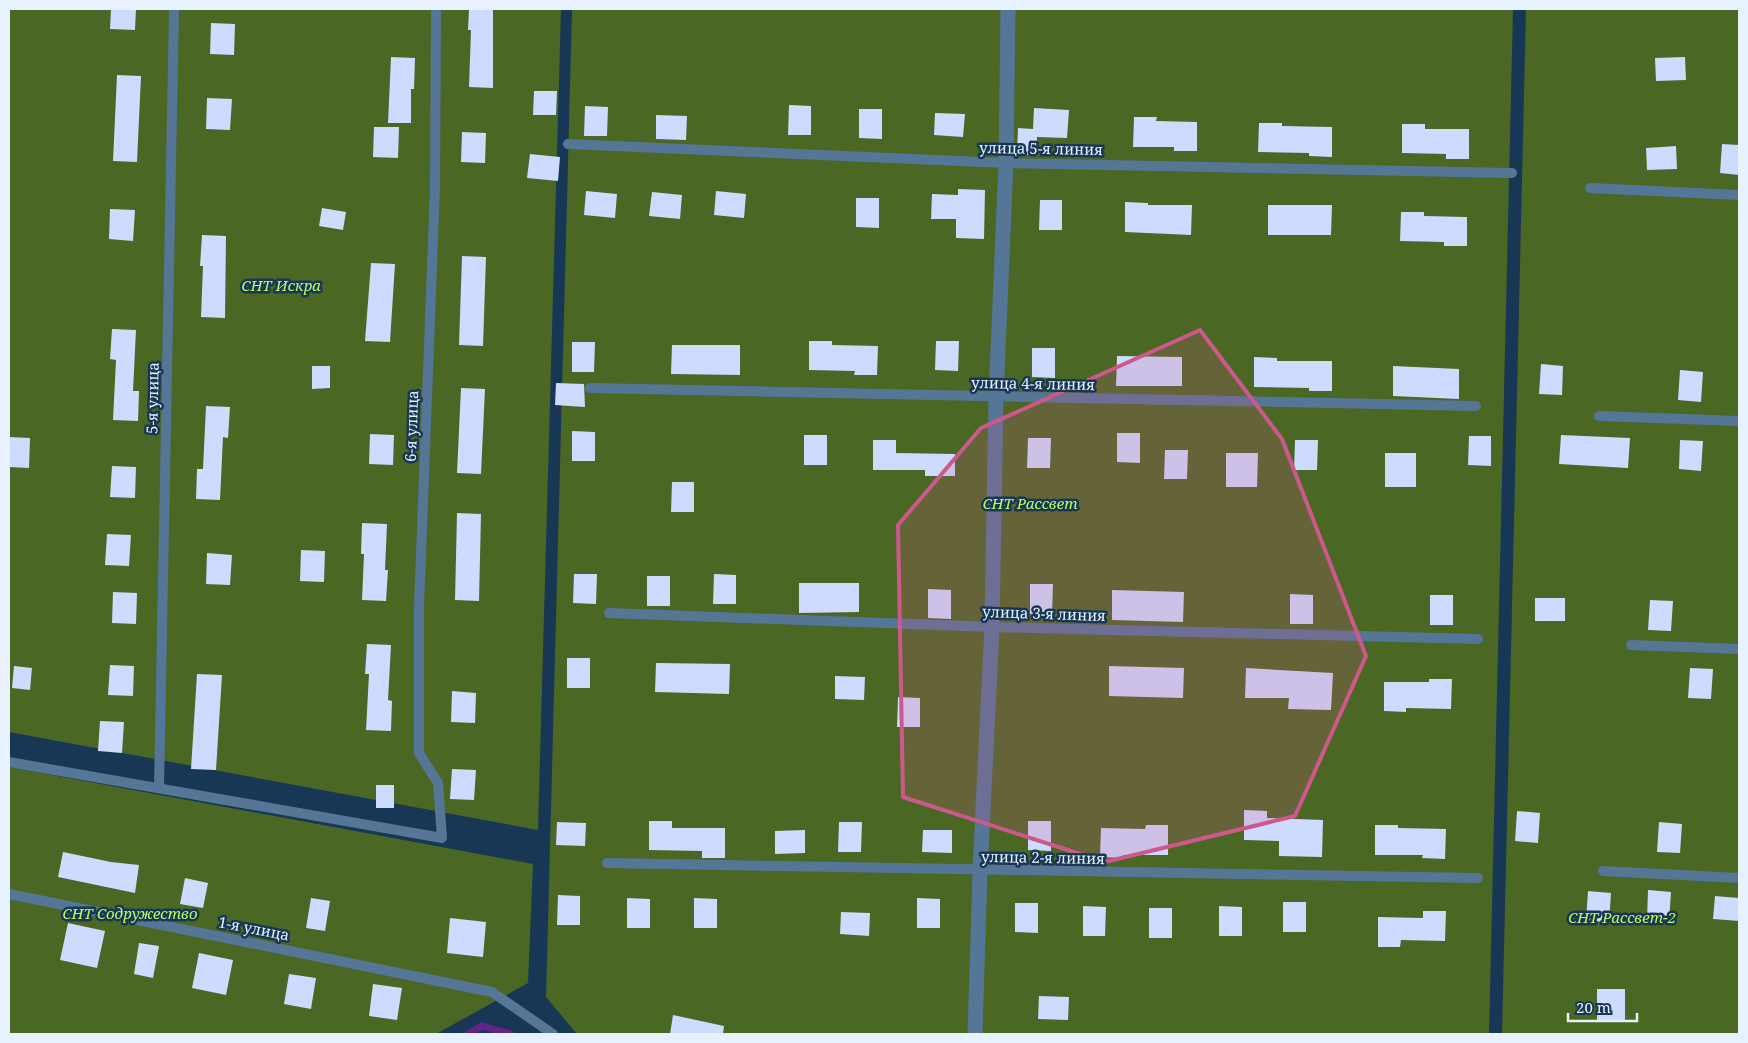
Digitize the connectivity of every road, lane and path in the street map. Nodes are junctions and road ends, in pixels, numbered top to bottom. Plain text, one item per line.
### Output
1 (174, 9) edge
2 (436, 9) edge
3 (1008, 9) edge
4 (568, 144) dead end
5 (1006, 163) junction
6 (1512, 173) dead end
7 (1590, 188) dead end
8 (1739, 195) edge
9 (590, 388) dead end
10 (996, 397) junction
11 (1476, 406) dead end
12 (1599, 416) dead end
13 (1739, 420) edge
14 (609, 613) dead end
15 (992, 627) junction
16 (1478, 639) dead end
17 (1631, 646) dead end
18 (1739, 649) edge
19 (9, 762) edge
20 (159, 788) junction
21 (608, 864) dead end
22 (980, 871) junction
23 (1603, 871) dead end
24 (1478, 878) dead end
25 (1739, 878) edge
26 (9, 894) edge
27 (553, 1034) edge
28 (975, 1034) edge

1 - 20 lane, 5-я улица
2 - 20 lane, 6-я улица
3 - 5 street
4 - 5 lane, улица 5-я линия
5 - 6 lane, улица 5-я линия
5 - 10 street
7 - 8 lane
9 - 10 lane, улица 4-я линия
10 - 11 lane, улица 4-я линия
10 - 15 street
12 - 13 lane
14 - 15 lane, улица 3-я линия
15 - 16 lane, улица 3-я линия
15 - 22 street
17 - 18 lane
19 - 20 lane
21 - 22 lane, улица 2-я линия
22 - 24 lane, улица 2-я линия
22 - 28 street
23 - 25 lane
26 - 27 lane, 1-я улица

